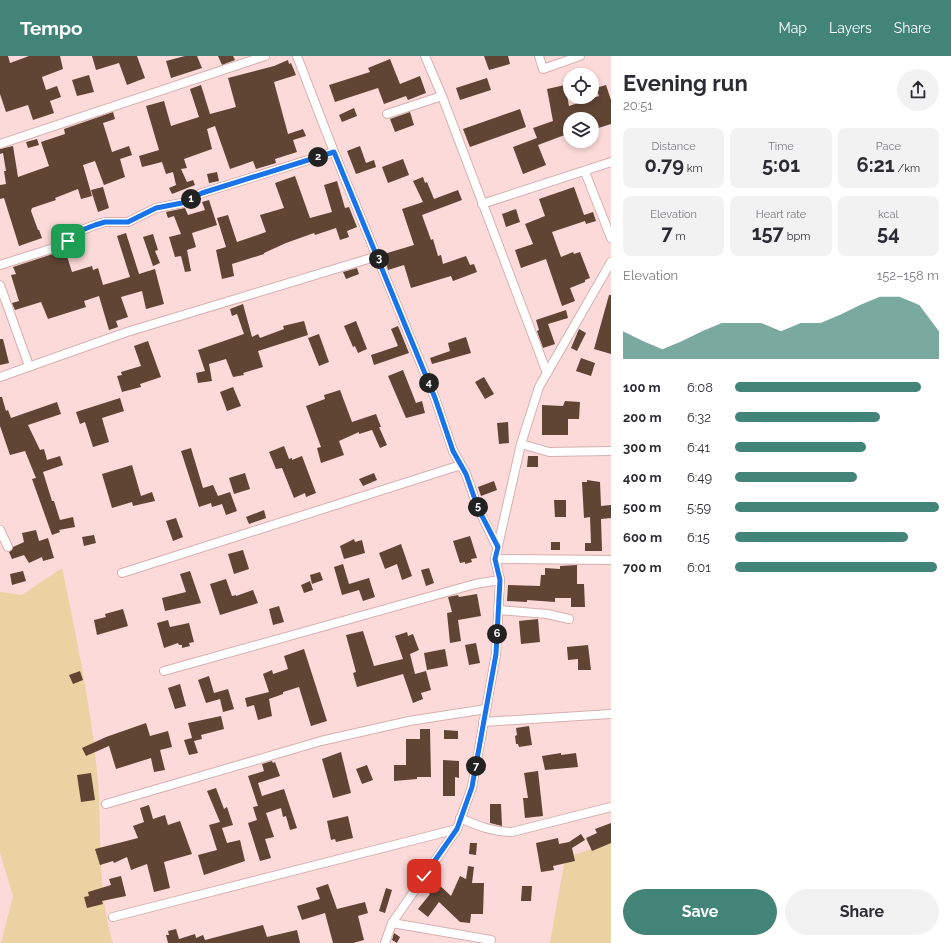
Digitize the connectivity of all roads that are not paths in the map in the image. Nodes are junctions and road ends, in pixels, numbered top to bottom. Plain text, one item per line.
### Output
1 (265, 56) edge
2 (297, 56) edge
3 (426, 56) edge
4 (539, 56) edge
5 (580, 56) edge
6 (442, 96) junction
7 (387, 114) dead end
8 (0, 144) edge
9 (334, 152) junction
10 (611, 162) edge
11 (585, 172) junction
12 (482, 204) junction
13 (611, 238) edge
14 (378, 256) junction
15 (611, 262) edge
16 (0, 265) edge
17 (0, 285) edge
18 (29, 366) junction
19 (547, 373) junction
20 (0, 377) edge
21 (521, 444) junction
22 (611, 451) edge
23 (461, 465) junction
24 (0, 530) edge
25 (8, 547) dead end
26 (498, 547) junction
27 (495, 559) junction
28 (611, 560) edge
29 (122, 573) dead end
30 (500, 580) junction
31 (499, 610) junction
32 (569, 619) dead end
33 (164, 671) dead end
34 (486, 709) junction
35 (611, 714) edge
36 (483, 722) junction
37 (106, 804) dead end
38 (611, 808) edge
39 (460, 818) junction
40 (457, 829) junction
41 (113, 917) dead end
42 (392, 923) junction
43 (491, 940) dead end
44 (385, 943) edge

1 - 8 street
2 - 9 street
3 - 6 street
4 - 5 street
6 - 7 street
6 - 12 street
9 - 14 street
9 - 16 street
10 - 11 street
11 - 12 street
11 - 13 street
12 - 19 street
14 - 18 street
14 - 23 street
15 - 19 street
17 - 18 street
18 - 20 street
19 - 21 street
21 - 22 street
21 - 26 street
23 - 26 street
23 - 29 street
24 - 25 street
26 - 27 street
27 - 28 street
27 - 30 street
30 - 31 street
30 - 33 street
31 - 32 street
31 - 34 street
34 - 36 street
34 - 37 street
35 - 36 street
36 - 39 street
38 - 39 street
39 - 40 street
40 - 41 street
40 - 42 street
42 - 43 street
42 - 44 street

